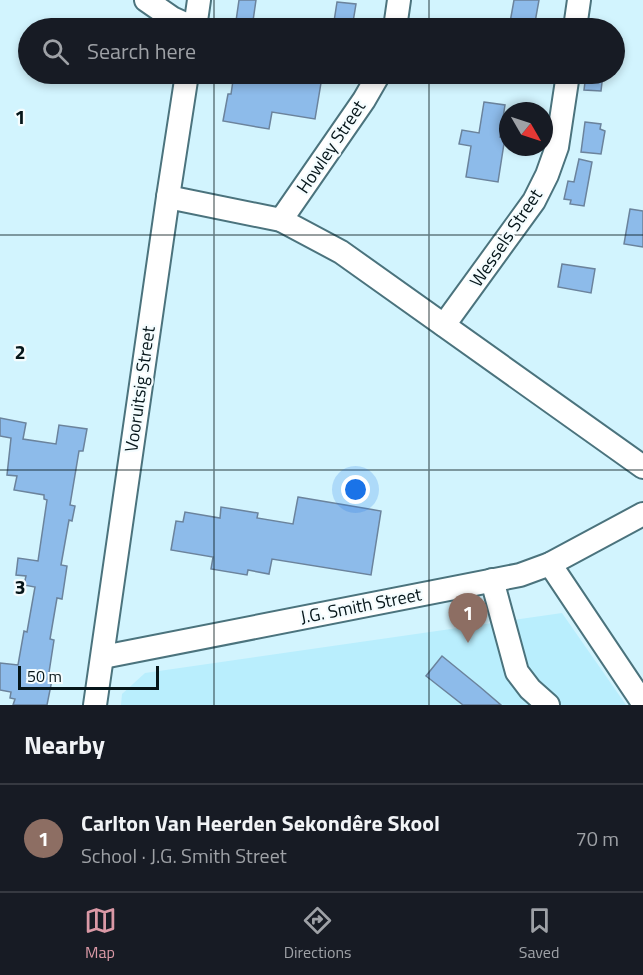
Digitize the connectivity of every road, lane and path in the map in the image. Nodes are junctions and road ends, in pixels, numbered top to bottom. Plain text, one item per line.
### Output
1 (146, 0) edge
2 (199, 0) edge
3 (399, 0) edge
4 (579, 0) edge
5 (172, 18) edge
6 (196, 18) edge
7 (396, 18) edge
8 (576, 18) edge
9 (186, 84) edge
10 (373, 84) edge
11 (566, 84) edge
12 (168, 197) junction
13 (281, 220) junction
14 (444, 325) junction
15 (643, 467) edge
16 (643, 514) edge
17 (550, 564) junction
18 (492, 580) junction
19 (103, 657) junction
20 (643, 703) edge
21 (95, 705) edge
22 (548, 705) edge

1 - 5 street
2 - 6 street
3 - 7 street
4 - 8 street
9 - 12 street, Vooruitsig Street
10 - 13 street, Howley Street
11 - 14 street, Wessels Street
12 - 13 street
12 - 19 street, Vooruitsig Street
13 - 14 street
14 - 15 street
16 - 17 street, J.G. Smith Street
17 - 18 street, J.G. Smith Street
17 - 20 street
18 - 19 street, J.G. Smith Street
18 - 22 street
19 - 21 street, Vooruitsig Street

